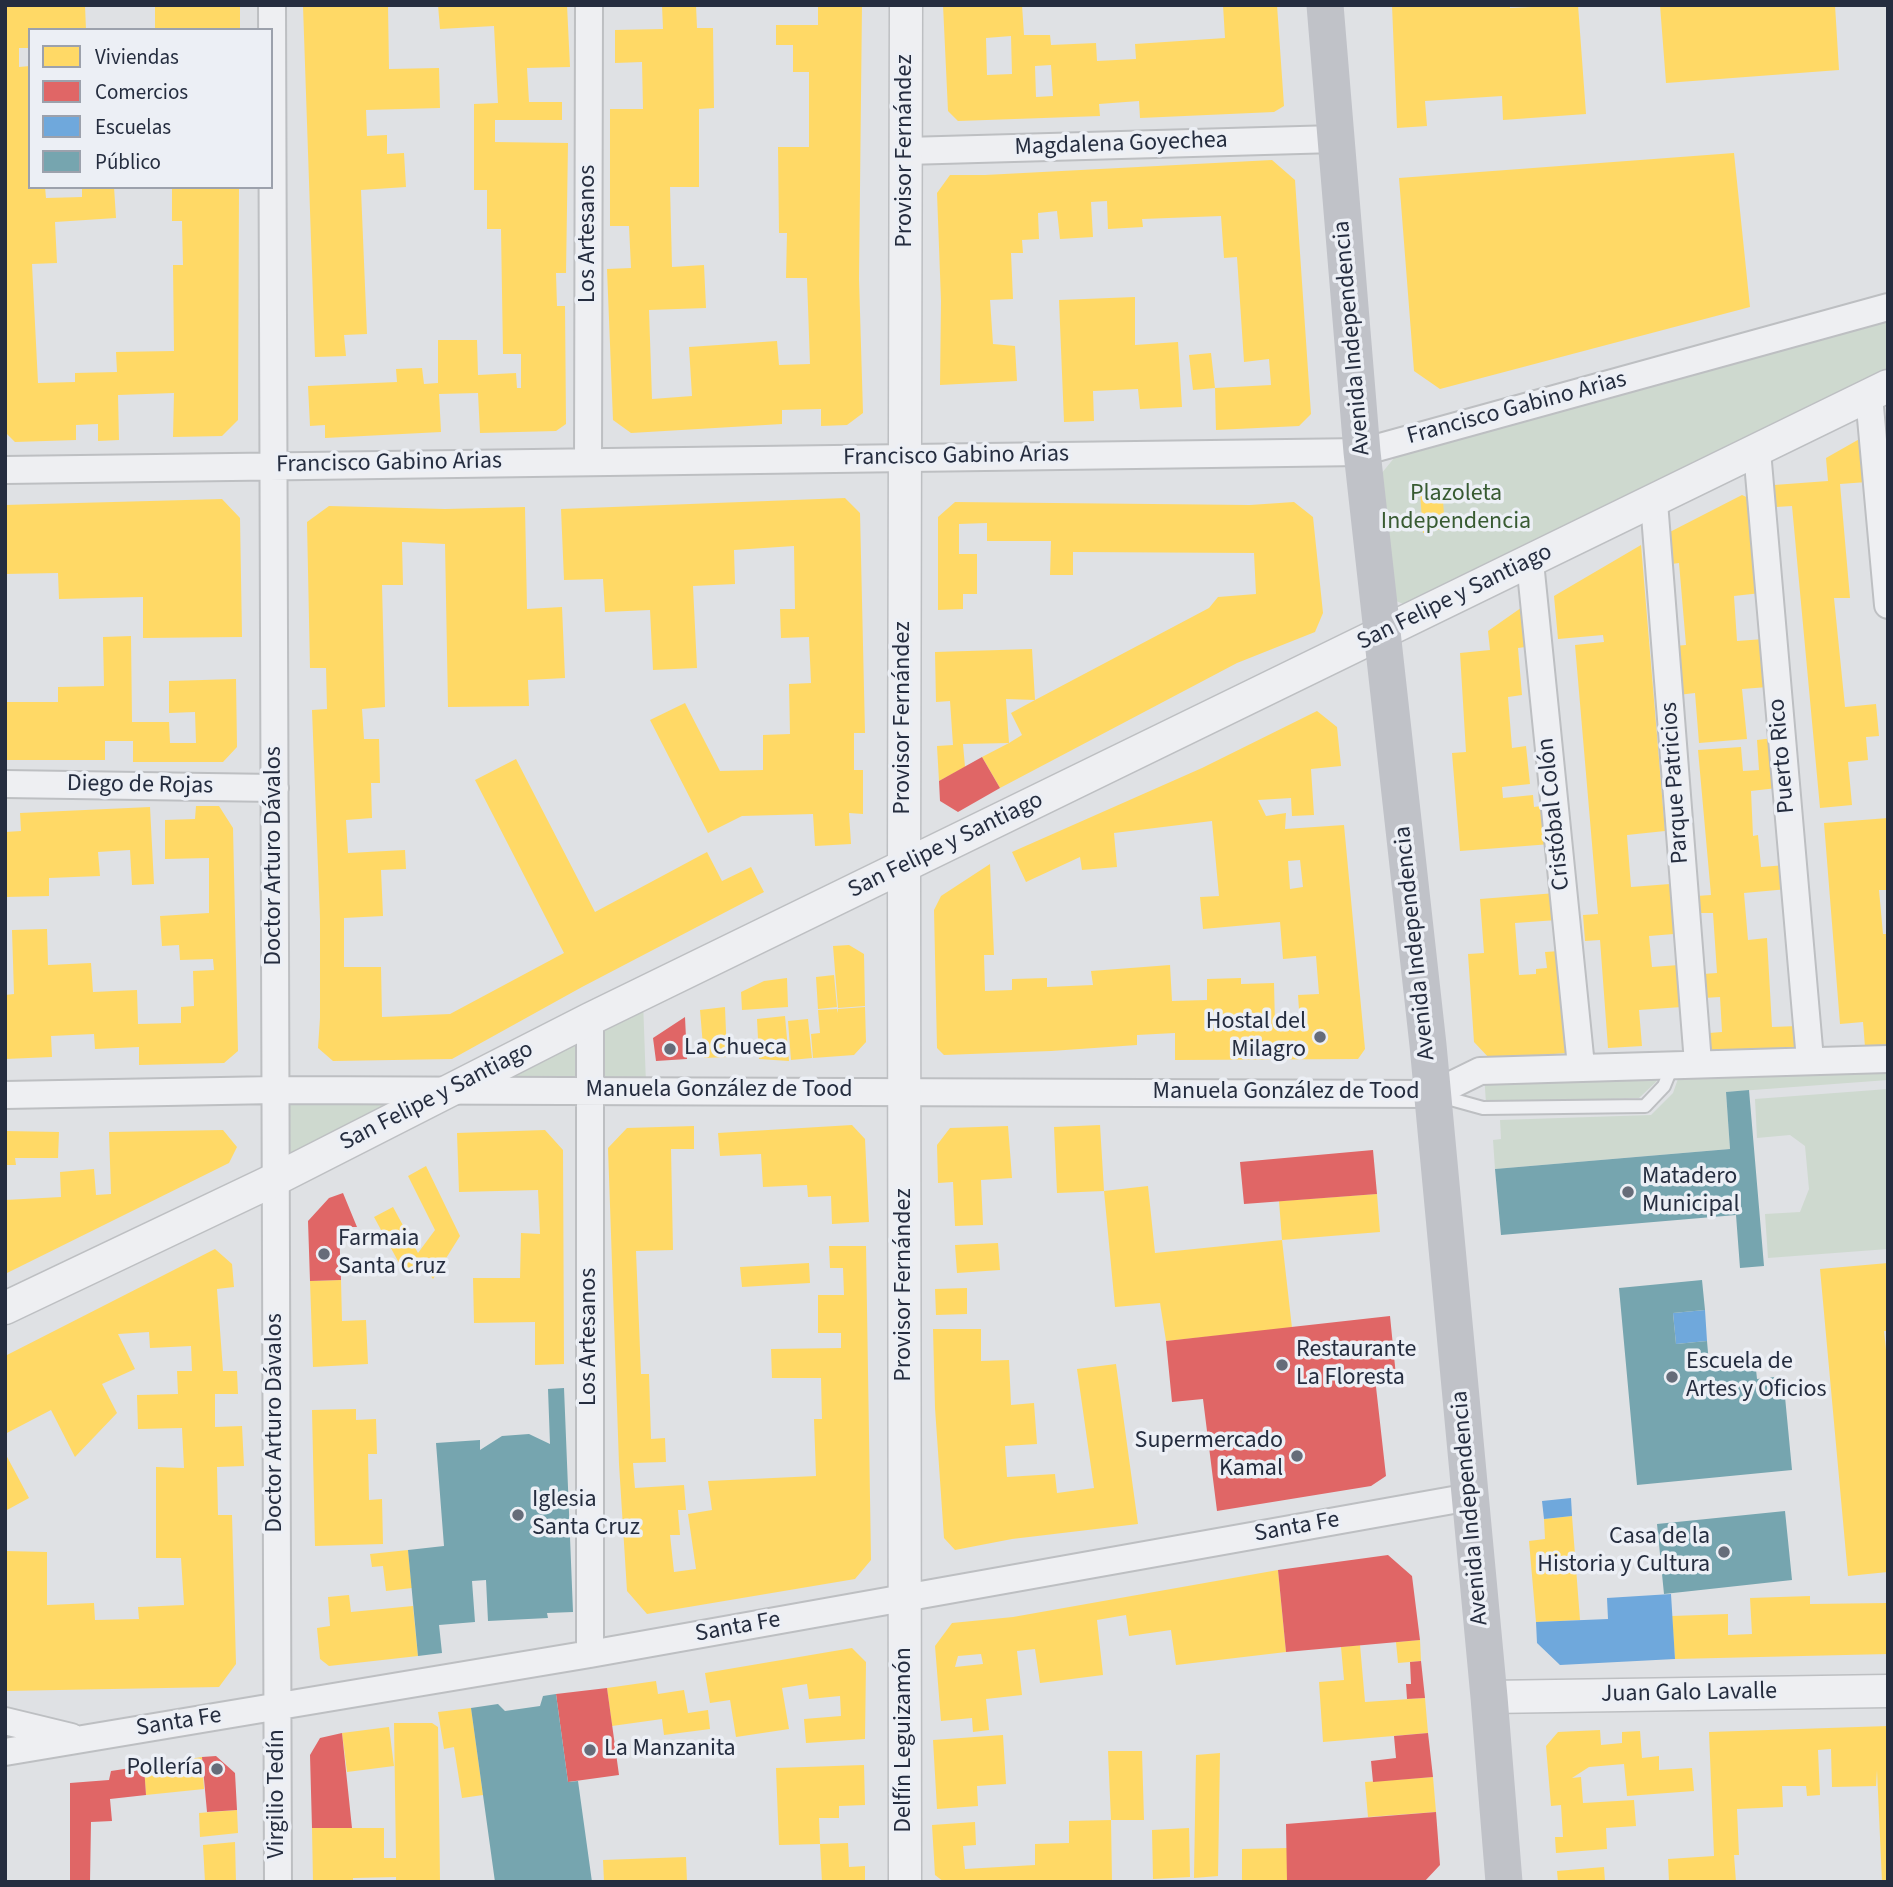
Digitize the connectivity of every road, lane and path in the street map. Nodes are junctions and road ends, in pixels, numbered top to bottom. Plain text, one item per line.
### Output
1 (272, 5) edge
2 (589, 5) edge
3 (906, 5) edge
4 (1325, 5) edge
5 (272, 28) edge
6 (1336, 139) junction
7 (906, 151) junction
8 (272, 189) edge
9 (1888, 307) edge
10 (1878, 391) edge
11 (1757, 451) junction
12 (1363, 452) junction
13 (905, 457) junction
14 (588, 462) junction
15 (273, 465) junction
16 (5, 470) edge
17 (1654, 502) junction
18 (1530, 562) junction
19 (1888, 605) edge
20 (1382, 632) junction
21 (5, 784) edge
22 (275, 788) junction
23 (904, 866) junction
24 (590, 1020) junction
25 (1888, 1059) edge
26 (1810, 1060) junction
27 (1685, 1063) junction
28 (1581, 1066) junction
29 (275, 1090) junction
30 (453, 1091) junction
31 (589, 1091) junction
32 (905, 1092) junction
33 (1433, 1094) junction
34 (5, 1095) edge
35 (275, 1179) junction
36 (5, 1308) edge
37 (1470, 1497) junction
38 (905, 1598) junction
39 (590, 1654) junction
40 (1888, 1691) edge
41 (1489, 1697) junction
42 (277, 1707) junction
43 (5, 1721) edge
44 (80, 1739) junction
45 (5, 1752) edge
46 (278, 1882) edge
47 (905, 1882) edge
48 (1504, 1882) edge

1 - 5 street, Doctor Arturo Dávalos
2 - 14 street, Los Artesanos
3 - 7 street, Provisor Fernández
4 - 6 main road, Avenida Independencia
6 - 7 street, Magdalena Goyechea
6 - 12 main road, Avenida Independencia
7 - 13 street, Provisor Fernández
8 - 15 street, Doctor Arturo Dávalos
9 - 12 street, Francisco Gabino Arias
10 - 11 street, San Felipe y Santiago
10 - 19 street
11 - 17 street, San Felipe y Santiago
11 - 26 street, Puerto Rico
12 - 13 street, Francisco Gabino Arias
12 - 20 main road, Avenida Independencia
13 - 14 street, Francisco Gabino Arias
13 - 23 street, Provisor Fernández
14 - 15 street, Francisco Gabino Arias
15 - 16 street, Francisco Gabino Arias
15 - 22 street, Doctor Arturo Dávalos
17 - 18 street, San Felipe y Santiago
17 - 27 street, Parque Patricios
18 - 20 street, San Felipe y Santiago
18 - 28 street, Cristóbal Colón
20 - 23 street, San Felipe y Santiago
20 - 33 main road, Avenida Independencia
21 - 22 street, Diego de Rojas
22 - 29 street, Doctor Arturo Dávalos
23 - 24 street, San Felipe y Santiago
23 - 32 street, Provisor Fernández
24 - 30 street, San Felipe y Santiago
24 - 31 street, Los Artesanos
25 - 26 street, Manuela González de Tood
26 - 27 street, Manuela González de Tood
27 - 28 street, Manuela González de Tood
27 - 33 lane, Manuela González de Tood
28 - 33 street, Manuela González de Tood
29 - 30 street, Manuela González de Tood
29 - 34 street, Manuela González de Tood
29 - 35 street, Doctor Arturo Dávalos
30 - 31 street, Manuela González de Tood
30 - 35 street, San Felipe y Santiago
31 - 32 street, Manuela González de Tood
31 - 39 street, Los Artesanos
32 - 33 street, Manuela González de Tood
32 - 38 street, Provisor Fernández
33 - 37 main road, Avenida Independencia
35 - 36 street, San Felipe y Santiago
35 - 42 street, Doctor Arturo Dávalos
37 - 38 street, Santa Fe
37 - 41 main road, Avenida Independencia
38 - 39 street, Santa Fe
38 - 47 street, Delfín Leguizamón
39 - 42 street, Santa Fe
40 - 41 street, Juan Galo Lavalle
41 - 48 main road, Avenida Independencia
42 - 44 street, Santa Fe
42 - 46 street, Virgilio Tedín
43 - 44 street
44 - 45 street, Santa Fe

